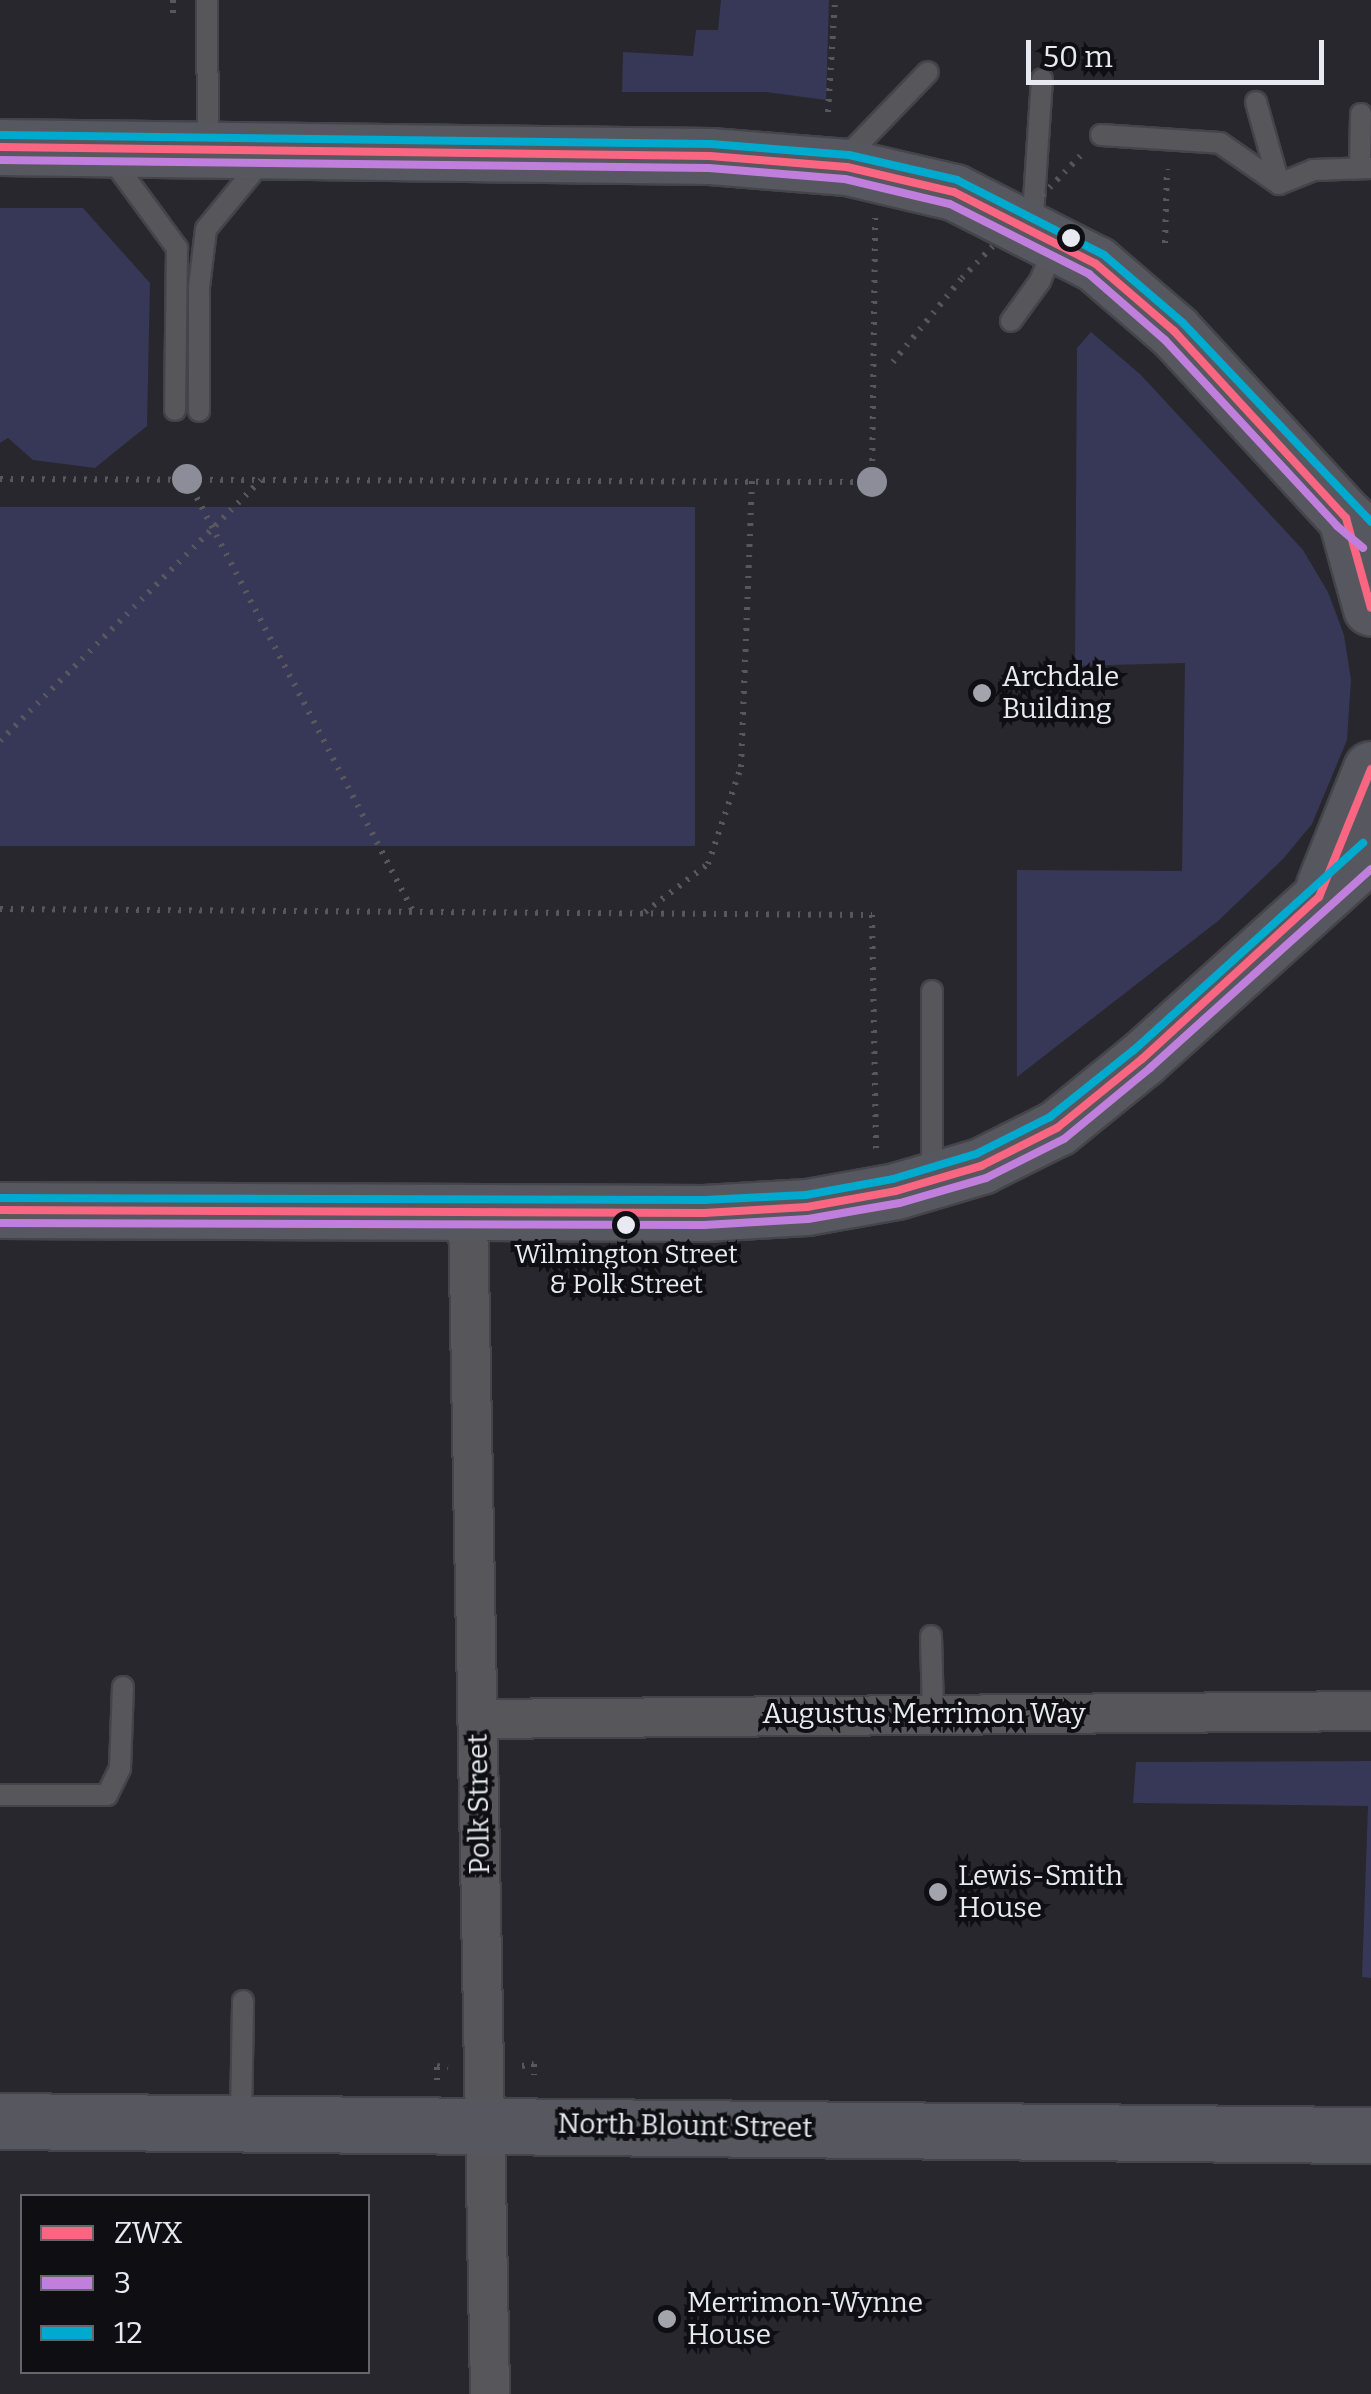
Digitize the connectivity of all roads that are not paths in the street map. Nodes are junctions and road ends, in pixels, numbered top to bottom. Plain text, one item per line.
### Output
1 (207, 0) edge
2 (928, 72) dead end
3 (1042, 79) dead end
4 (1256, 102) dead end
5 (1361, 114) dead end
6 (1102, 135) dead end
7 (0, 147) edge
8 (103, 148) junction
9 (208, 150) junction
10 (270, 150) junction
11 (837, 166) junction
12 (1366, 168) edge
13 (1279, 184) junction
14 (1044, 238) junction
15 (1012, 321) dead end
16 (175, 410) dead end
17 (199, 411) dead end
18 (1359, 528) edge
19 (1371, 608) edge
20 (1371, 769) edge
21 (1371, 852) edge
22 (1319, 898) junction
23 (932, 991) dead end
24 (932, 1180) junction
25 (0, 1210) edge
26 (468, 1214) junction
27 (931, 1636) dead end
28 (123, 1687) dead end
29 (1371, 1710) edge
30 (933, 1714) junction
31 (477, 1718) junction
32 (0, 1794) edge
33 (242, 2001) dead end
34 (241, 2120) junction
35 (0, 2121) edge
36 (484, 2124) junction
37 (1371, 2136) edge
38 (490, 2394) edge

1 - 9 lane
2 - 11 lane
3 - 14 lane
4 - 13 lane
5 - 12 lane
6 - 13 lane
7 - 8 main road
8 - 9 main road
8 - 16 lane
9 - 10 main road
10 - 11 main road
10 - 17 lane
11 - 14 main road
12 - 13 lane
14 - 15 lane
14 - 18 main road
18 - 19 main road
20 - 22 main road
21 - 22 main road
22 - 24 main road
23 - 24 lane
24 - 26 main road
25 - 26 main road
26 - 31 street, Polk Street
27 - 30 lane
28 - 32 lane
29 - 30 street, Augustus Merrimon Way
30 - 31 street, Augustus Merrimon Way
31 - 36 street, Polk Street
33 - 34 lane
34 - 35 main road, North Blount Street
34 - 36 main road, North Blount Street
36 - 37 main road, North Blount Street
36 - 38 street, Polk Street

